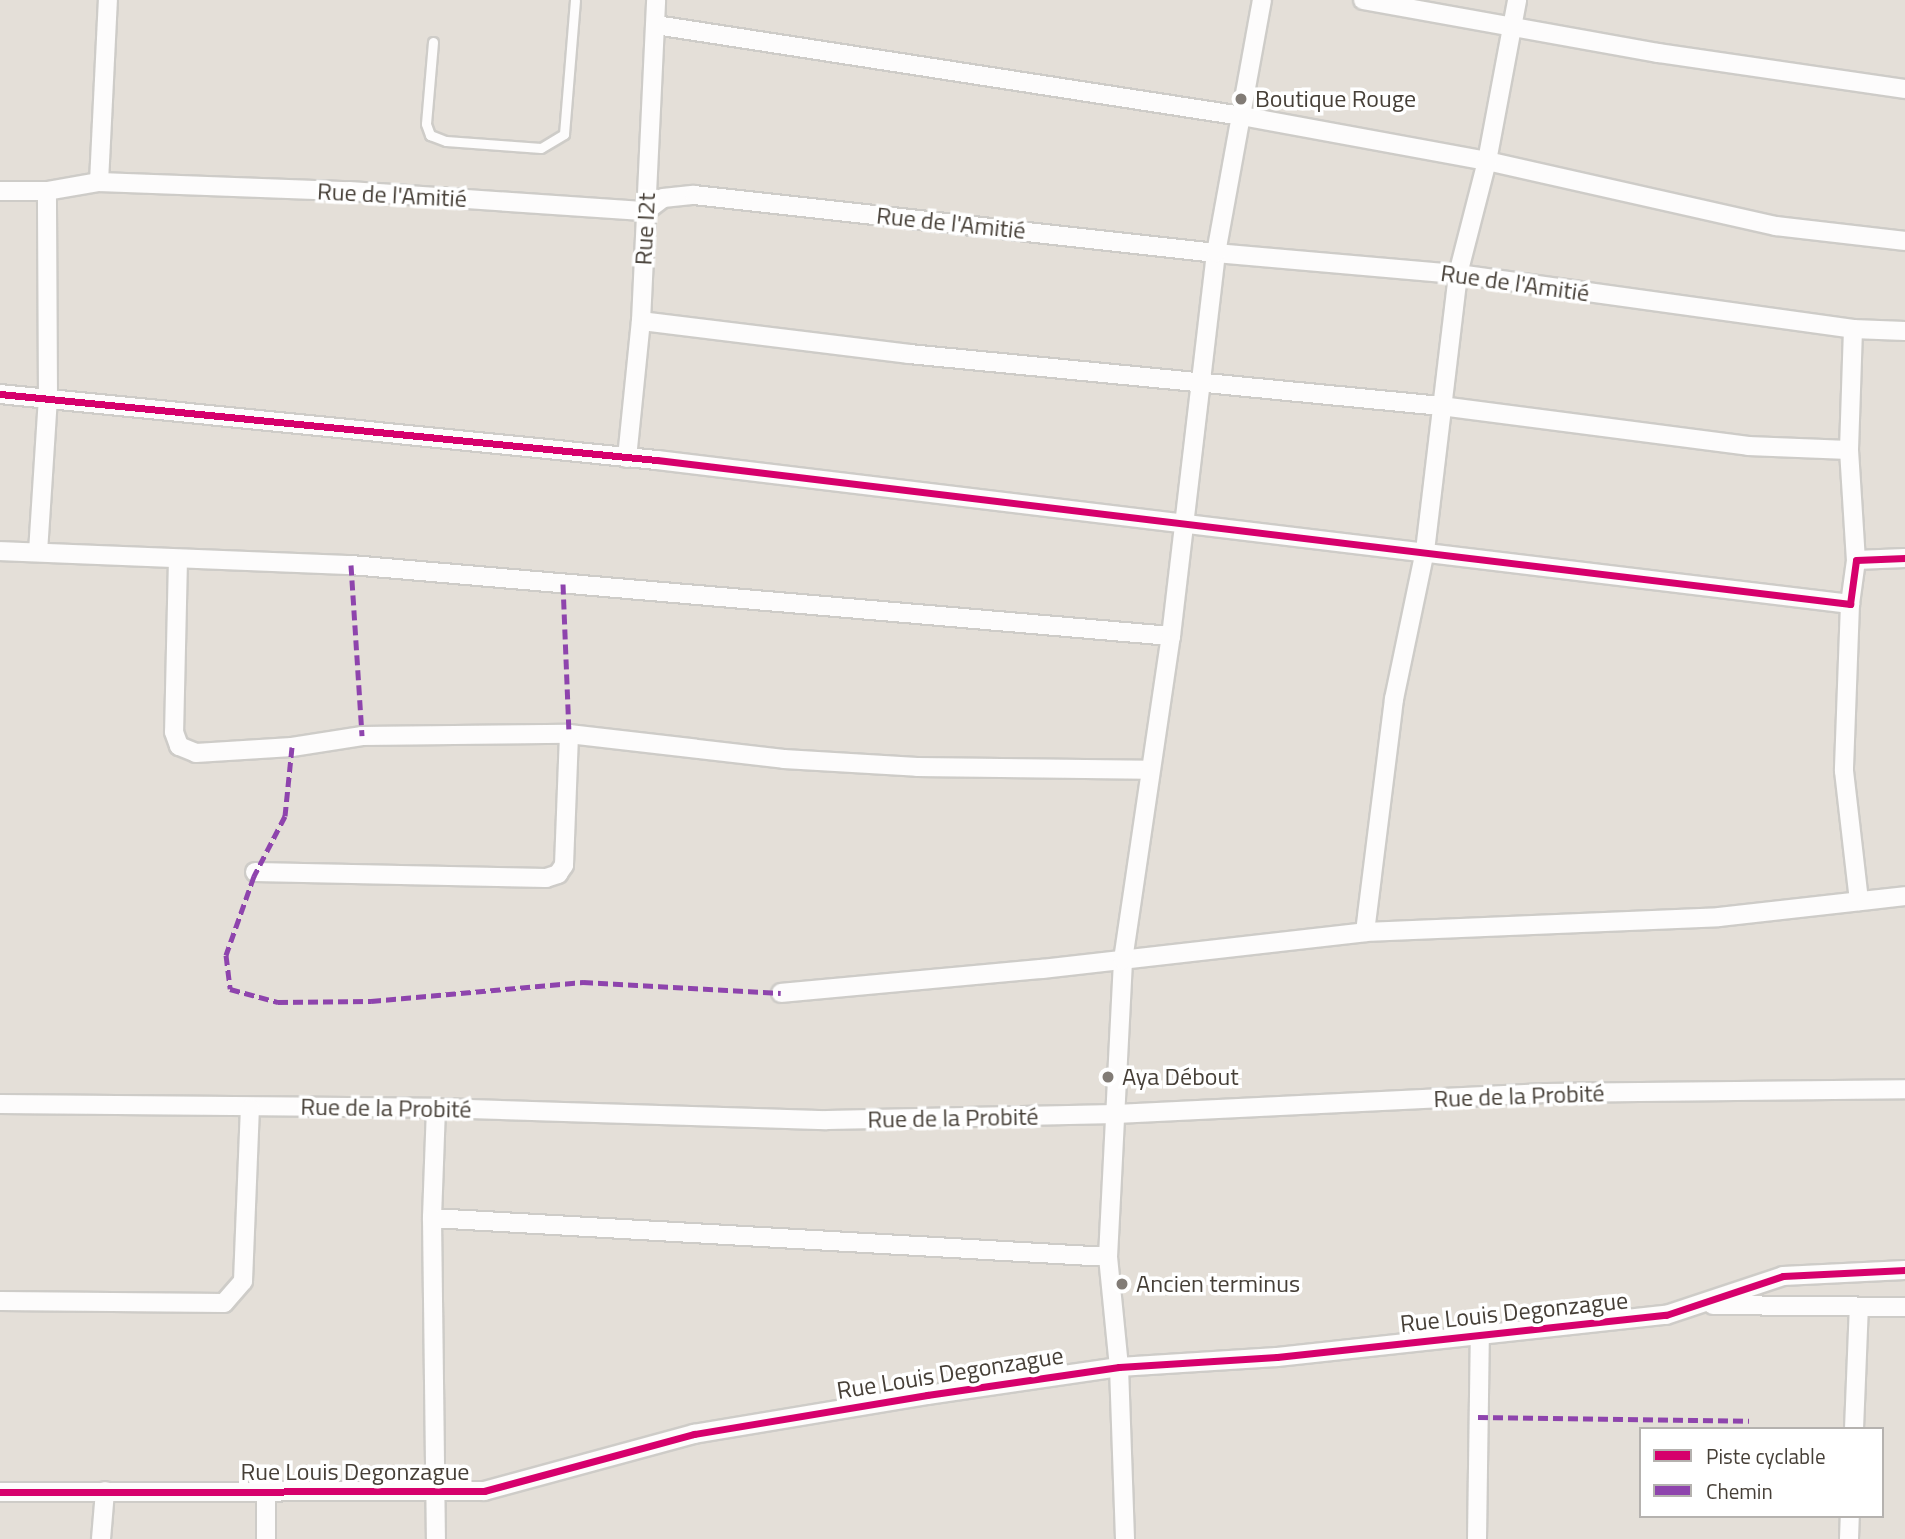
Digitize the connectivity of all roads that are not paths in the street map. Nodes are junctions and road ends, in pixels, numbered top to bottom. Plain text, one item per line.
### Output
1 (108, 0) edge
2 (575, 0) edge
3 (656, 0) edge
4 (1262, 0) edge
5 (1363, 0) edge
6 (1517, 0) edge
7 (656, 25) junction
8 (1513, 26) junction
9 (433, 42) dead end
10 (1905, 89) edge
11 (1242, 116) junction
12 (1488, 161) junction
13 (99, 182) junction
14 (0, 191) edge
15 (47, 191) junction
16 (646, 211) junction
17 (1905, 242) edge
18 (1216, 253) junction
19 (1458, 274) junction
20 (641, 321) junction
21 (1853, 330) junction
22 (1905, 331) edge
23 (1198, 382) junction
24 (0, 394) edge
25 (48, 397) junction
26 (1441, 406) junction
27 (1849, 450) junction
28 (627, 458) junction
29 (1184, 521) junction
30 (0, 551) edge
31 (1425, 551) junction
32 (38, 552) junction
33 (1905, 558) edge
34 (178, 559) junction
35 (1856, 560) junction
36 (1850, 604) junction
37 (1171, 636) junction
38 (569, 734) junction
39 (1148, 770) junction
40 (255, 872) dead end
41 (1905, 896) edge
42 (1858, 901) junction
43 (1365, 932) junction
44 (1123, 960) junction
45 (781, 993) dead end
46 (1905, 1089) edge
47 (0, 1104) edge
48 (250, 1108) junction
49 (436, 1108) junction
50 (1116, 1114) junction
51 (432, 1218) junction
52 (1108, 1257) junction
53 (1905, 1270) edge
54 (0, 1301) edge
55 (1707, 1305) junction
56 (1859, 1307) junction
57 (1905, 1307) edge
58 (1480, 1333) junction
59 (1119, 1367) junction
60 (1854, 1427) edge
61 (105, 1491) junction
62 (266, 1491) junction
63 (0, 1492) edge
64 (435, 1495) junction
65 (1850, 1518) edge
66 (101, 1539) edge
67 (266, 1539) edge
68 (436, 1539) edge
69 (1125, 1539) edge
70 (1476, 1539) edge
71 (1849, 1539) edge

1 - 13 street
2 - 9 lane
3 - 7 street, Rue I2t
4 - 11 street
5 - 8 street
6 - 8 street
7 - 11 street
7 - 16 street, Rue I2t
8 - 10 street
8 - 12 street
11 - 12 street
11 - 18 street
12 - 17 street
12 - 19 street
13 - 15 street, Rue de l'Amitié
13 - 16 street, Rue de l'Amitié
14 - 15 street, Rue de l'Amitié
15 - 25 street
16 - 18 street, Rue de l'Amitié
16 - 20 street, Rue I2t
18 - 19 street, Rue de l'Amitié
18 - 23 street
19 - 21 street, Rue de l'Amitié
19 - 26 street
20 - 23 street
20 - 28 street, Rue I2t
21 - 22 street, Rue de l'Amitié
21 - 27 street
23 - 26 street
23 - 29 street
24 - 25 street
25 - 28 street
25 - 32 street
26 - 27 street
26 - 31 street
27 - 35 street
28 - 29 street
29 - 31 street
29 - 37 street
30 - 32 street
31 - 36 street
31 - 43 street
32 - 34 street
33 - 35 street
34 - 37 street
34 - 38 street
35 - 36 street
36 - 42 street
37 - 39 street
38 - 39 street
38 - 40 street
39 - 44 street
41 - 42 street
42 - 43 street
43 - 44 street
44 - 45 street
44 - 50 street
46 - 50 street, Rue de la Probité
47 - 48 street, Rue de la Probité
48 - 49 street, Rue de la Probité
48 - 54 street
49 - 50 street, Rue de la Probité
49 - 51 street
50 - 52 street
51 - 52 street
51 - 64 street
52 - 59 street
53 - 55 street, Rue Louis Degonzague
55 - 56 street
55 - 58 street, Rue Louis Degonzague
56 - 57 street
56 - 60 street
58 - 59 street, Rue Louis Degonzague
58 - 70 street
59 - 64 street, Rue Louis Degonzague
59 - 69 street
61 - 62 street, Rue Louis Degonzague
61 - 63 street, Rue Louis Degonzague
61 - 66 street
62 - 64 street, Rue Louis Degonzague
62 - 67 street
64 - 68 street
65 - 71 street

